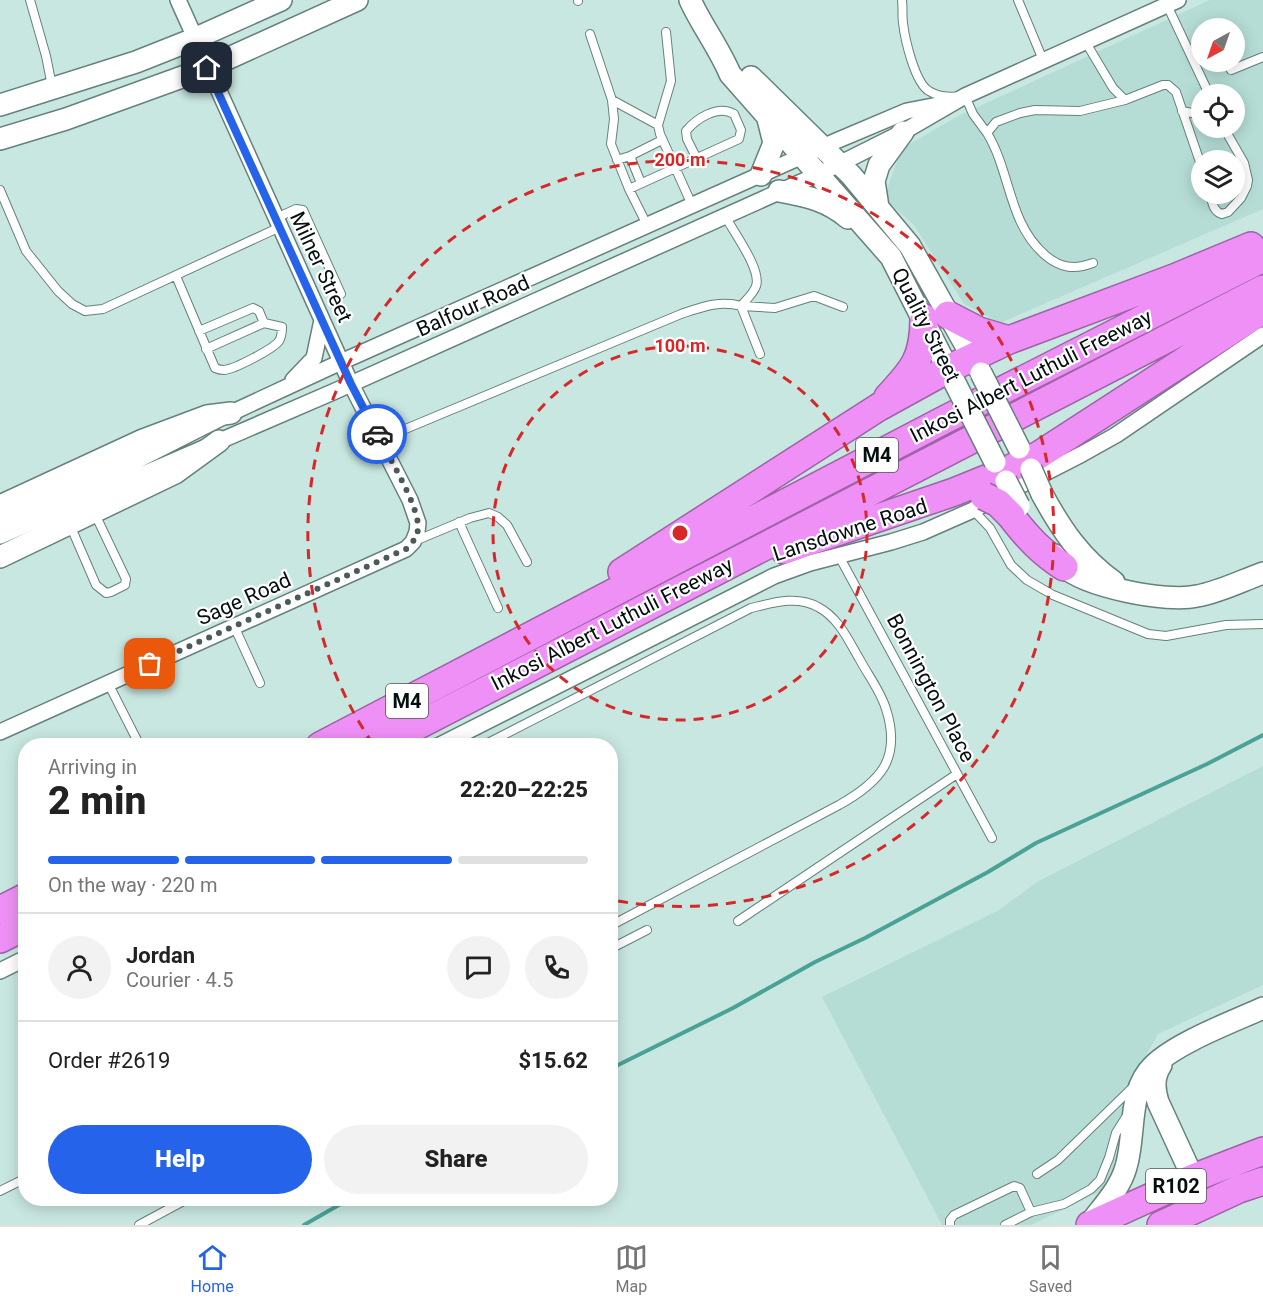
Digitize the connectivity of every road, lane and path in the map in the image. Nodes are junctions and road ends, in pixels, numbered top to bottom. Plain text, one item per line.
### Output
1 (30, 0) edge
2 (178, 0) edge
3 (281, 0) edge
4 (357, 0) edge
5 (690, 0) edge
6 (1018, 0) edge
7 (904, 1) edge
8 (1172, 3) edge
9 (666, 32) dead end
10 (590, 34) dead end
11 (194, 39) junction
12 (1085, 41) junction
13 (720, 52) junction
14 (1263, 57) edge
15 (1043, 60) junction
16 (1245, 64) edge
17 (207, 68) junction
18 (1205, 84) edge
19 (52, 88) junction
20 (961, 98) junction
21 (612, 100) junction
22 (1125, 100) junction
23 (0, 105) edge
24 (1182, 111) junction
25 (1191, 113) edge
26 (767, 115) junction
27 (658, 124) junction
28 (903, 132) junction
29 (987, 133) junction
30 (0, 139) edge
31 (662, 140) junction
32 (823, 147) junction
33 (1196, 150) edge
34 (630, 156) junction
35 (803, 156) junction
36 (696, 157) junction
37 (617, 160) junction
38 (840, 164) junction
39 (675, 166) junction
40 (1245, 167) edge
41 (819, 174) junction
42 (761, 175) junction
43 (641, 183) junction
44 (629, 189) junction
45 (1245, 189) edge
46 (0, 190) edge
47 (779, 191) junction
48 (1213, 204) edge
49 (1236, 204) edge
50 (692, 205) junction
51 (878, 207) junction
52 (725, 216) junction
53 (278, 223) junction
54 (647, 225) junction
55 (1263, 241) edge
56 (884, 247) junction
57 (581, 255) junction
58 (1263, 258) edge
59 (1092, 263) dead end
60 (176, 276) junction
61 (592, 276) junction
62 (1263, 289) edge
63 (341, 294) dead end
64 (741, 306) junction
65 (843, 307) dead end
66 (1263, 310) edge
67 (936, 316) junction
68 (322, 320) junction
69 (264, 323) junction
70 (199, 331) junction
71 (1263, 335) edge
72 (1009, 340) junction
73 (206, 349) junction
74 (760, 354) dead end
75 (341, 362) junction
76 (977, 365) junction
77 (951, 376) junction
78 (351, 384) junction
79 (276, 393) junction
80 (879, 407) junction
81 (231, 413) junction
82 (379, 440) junction
83 (219, 441) junction
84 (1025, 460) junction
85 (1001, 472) junction
86 (970, 499) junction
87 (0, 506) edge
88 (1015, 511) junction
89 (94, 512) junction
90 (459, 522) junction
91 (0, 523) edge
92 (70, 524) junction
93 (0, 536) edge
94 (410, 545) junction
95 (839, 556) junction
96 (0, 557) edge
97 (527, 562) dead end
98 (1064, 567) joint
99 (711, 573) junction
100 (1263, 573) edge
101 (1124, 589) junction
102 (498, 608) dead end
103 (1263, 624) edge
104 (234, 626) junction
105 (494, 656) junction
106 (108, 683) junction
107 (260, 683) dead end
108 (0, 732) edge
109 (136, 738) edge
110 (335, 738) edge
111 (393, 738) edge
112 (454, 738) edge
113 (498, 738) edge
114 (957, 774) junction
115 (992, 838) dead end
116 (18, 901) edge
117 (0, 910) edge
118 (738, 921) dead end
119 (618, 922) edge
120 (18, 930) edge
121 (647, 930) dead end
122 (0, 939) edge
123 (618, 945) edge
124 (18, 962) edge
125 (0, 971) edge
126 (1263, 1008) edge
127 (1170, 1052) junction
128 (1145, 1076) junction
129 (1136, 1102) junction
130 (1263, 1151) edge
131 (1037, 1174) dead end
132 (1193, 1178) junction
133 (1263, 1181) edge
134 (18, 1182) edge
135 (0, 1191) edge
136 (1210, 1202) junction
137 (174, 1206) edge
138 (1031, 1212) junction
139 (139, 1225) edge
140 (950, 1225) edge
141 (1005, 1225) edge
142 (1089, 1225) edge
143 (1161, 1225) edge
144 (1180, 1225) edge

1 - 19 lane
2 - 11 street, Milner Street
3 - 11 street
4 - 17 street
5 - 13 street, Quality Street
6 - 15 lane
7 - 20 lane
8 - 12 street, Balfour Road
8 - 18 lane
9 - 27 lane
10 - 21 lane
11 - 17 street, Milner Street
11 - 19 street
12 - 15 street, Balfour Road
12 - 22 lane
13 - 26 street, Quality Street
13 - 32 street, Quality Street
14 - 16 lane
15 - 20 street, Balfour Road
17 - 30 street
17 - 53 street, Milner Street
19 - 23 street
20 - 28 street, Balfour Road
20 - 29 lane
20 - 32 street, Balfour Road
21 - 27 lane
21 - 37 lane
22 - 24 lane
22 - 29 lane
24 - 25 lane
24 - 33 lane
26 - 35 street, Quality Street
26 - 42 street
27 - 31 lane
28 - 38 street, Balfour Road
28 - 51 street
29 - 59 lane
31 - 34 lane
31 - 39 lane
32 - 35 street, Balfour Road
32 - 38 street, Quality Street
34 - 37 lane
34 - 43 lane
35 - 41 street, Quality Street
35 - 42 street, Balfour Road
36 - 36 lane
36 - 39 lane
37 - 44 lane
38 - 41 street, Balfour Road
38 - 51 street, Quality Street
39 - 43 lane
39 - 50 lane
40 - 45 lane
41 - 47 street, Balfour Road
41 - 56 street, Quality Street
42 - 50 street, Balfour Road
43 - 44 lane
44 - 54 lane
46 - 60 lane
47 - 52 street, Balfour Road
47 - 56 street
48 - 49 lane
50 - 54 street, Balfour Road
51 - 67 street, Quality Street
52 - 61 street, Balfour Road
52 - 64 lane
53 - 60 lane
53 - 63 lane
53 - 68 street, Milner Street
54 - 57 street, Balfour Road
55 - 72 highway
56 - 67 street, Quality Street
57 - 61 street
57 - 75 street, Balfour Road
58 - 105 highway, Inkosi Albert Luthuli Freeway / M4
60 - 70 lane
61 - 78 street, Balfour Road
62 - 99 highway, Inkosi Albert Luthuli Freeway / M4
64 - 65 lane
64 - 74 lane
64 - 82 lane
66 - 84 highway
67 - 72 highway
67 - 76 street, Quality Street
67 - 77 street, Quality Street
67 - 80 highway
68 - 75 street, Milner Street
68 - 79 street
69 - 70 lane
69 - 73 lane
69 - 73 lane
70 - 73 lane
71 - 86 street, Lansdowne Road
72 - 76 highway
75 - 78 street, Milner Street
75 - 79 street, Balfour Road
76 - 77 highway
76 - 84 street, Quality Street, bridge
77 - 80 highway
77 - 85 street, Quality Street, bridge
78 - 82 street, Milner Street
78 - 83 street, Balfour Road
79 - 81 street, Balfour Road
80 - 105 highway
81 - 87 street
81 - 91 street, Balfour Road
82 - 94 street, Milner Street
83 - 89 street
83 - 93 street, Balfour Road
84 - 85 highway
84 - 101 street, Quality Street, bridge
85 - 86 highway
85 - 88 street, Quality Street, bridge
86 - 88 highway, bridge
86 - 95 street, Lansdowne Road
86 - 99 highway
86 - 103 lane
88 - 98 highway
89 - 92 street
89 - 92 lane
90 - 94 lane
90 - 97 lane
90 - 102 lane
92 - 96 street
94 - 104 street, Sage Road
95 - 112 street, Lansdowne Road
95 - 114 lane, Bonnington Place
98 - 101 street, Quality Street
99 - 111 highway, Inkosi Albert Luthuli Freeway / M4
100 - 101 street, Quality Street
104 - 106 street, Sage Road
104 - 107 lane
105 - 110 highway, Inkosi Albert Luthuli Freeway / M4
106 - 108 street, Sage Road
106 - 109 lane
113 - 119 lane
114 - 115 lane, Bonnington Place
114 - 118 lane
116 - 117 highway
120 - 122 highway
121 - 123 lane
124 - 125 street
126 - 127 street
127 - 128 street
127 - 132 street
128 - 129 street
128 - 131 lane
129 - 138 lane
129 - 142 street
130 - 132 highway, R102
132 - 142 highway, R102
133 - 136 highway, R102
134 - 135 lane
136 - 143 highway, R102
136 - 144 street
137 - 139 lane
138 - 140 lane
138 - 141 lane

